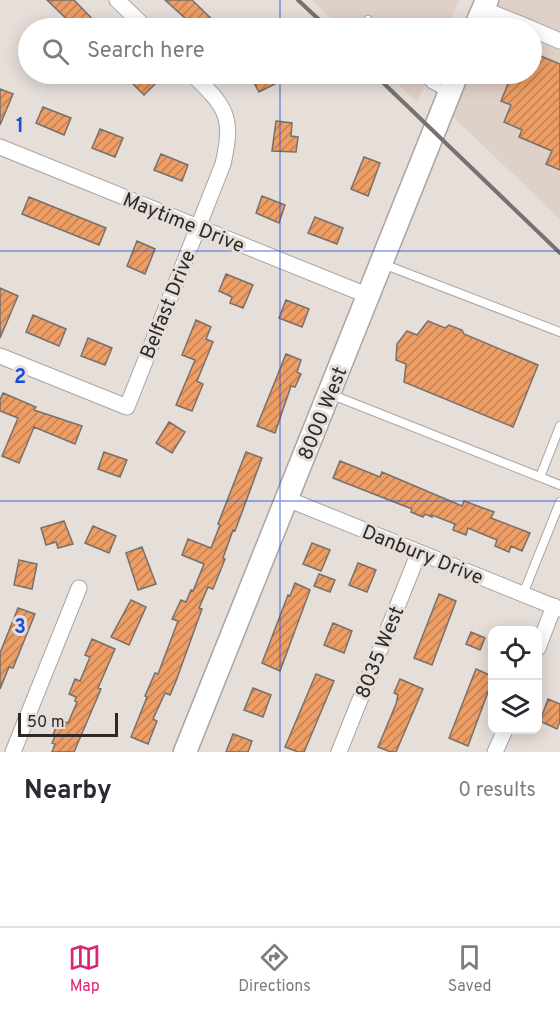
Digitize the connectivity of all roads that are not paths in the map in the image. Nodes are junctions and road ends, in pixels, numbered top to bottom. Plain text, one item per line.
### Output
1 (117, 0) edge
2 (482, 12) edge
3 (136, 18) edge
4 (499, 18) edge
5 (542, 34) edge
6 (560, 41) edge
7 (202, 84) edge
8 (431, 84) edge
9 (453, 84) edge
10 (0, 147) edge
11 (198, 228) junction
12 (382, 263) junction
13 (369, 296) junction
14 (560, 332) edge
15 (0, 356) edge
16 (329, 394) junction
17 (560, 426) edge
18 (540, 477) junction
19 (560, 485) edge
20 (287, 499) junction
21 (560, 502) edge
22 (419, 552) junction
23 (79, 588) dead end
24 (523, 594) junction
25 (557, 608) edge
26 (542, 638) edge
27 (503, 734) edge
28 (13, 752) edge
29 (184, 752) edge
30 (339, 752) edge
31 (495, 752) edge

1 - 3 street
2 - 4 street
5 - 6 street
7 - 11 street, Belfast Drive
8 - 9 lane
9 - 12 street, 8000 West
10 - 11 street, Maytime Drive
11 - 13 street, Maytime Drive
11 - 15 street, Belfast Drive
12 - 13 street, 8000 West
12 - 14 lane
13 - 16 street, 8000 West
16 - 18 lane
16 - 20 street, 8000 West
17 - 18 lane
18 - 19 lane
20 - 22 street, Danbury Drive
20 - 29 street, 8000 West
21 - 24 lane
22 - 24 street, Danbury Drive
22 - 30 street, 8035 West
23 - 28 street
24 - 25 street, Danbury Drive
25 - 26 street
27 - 31 street

